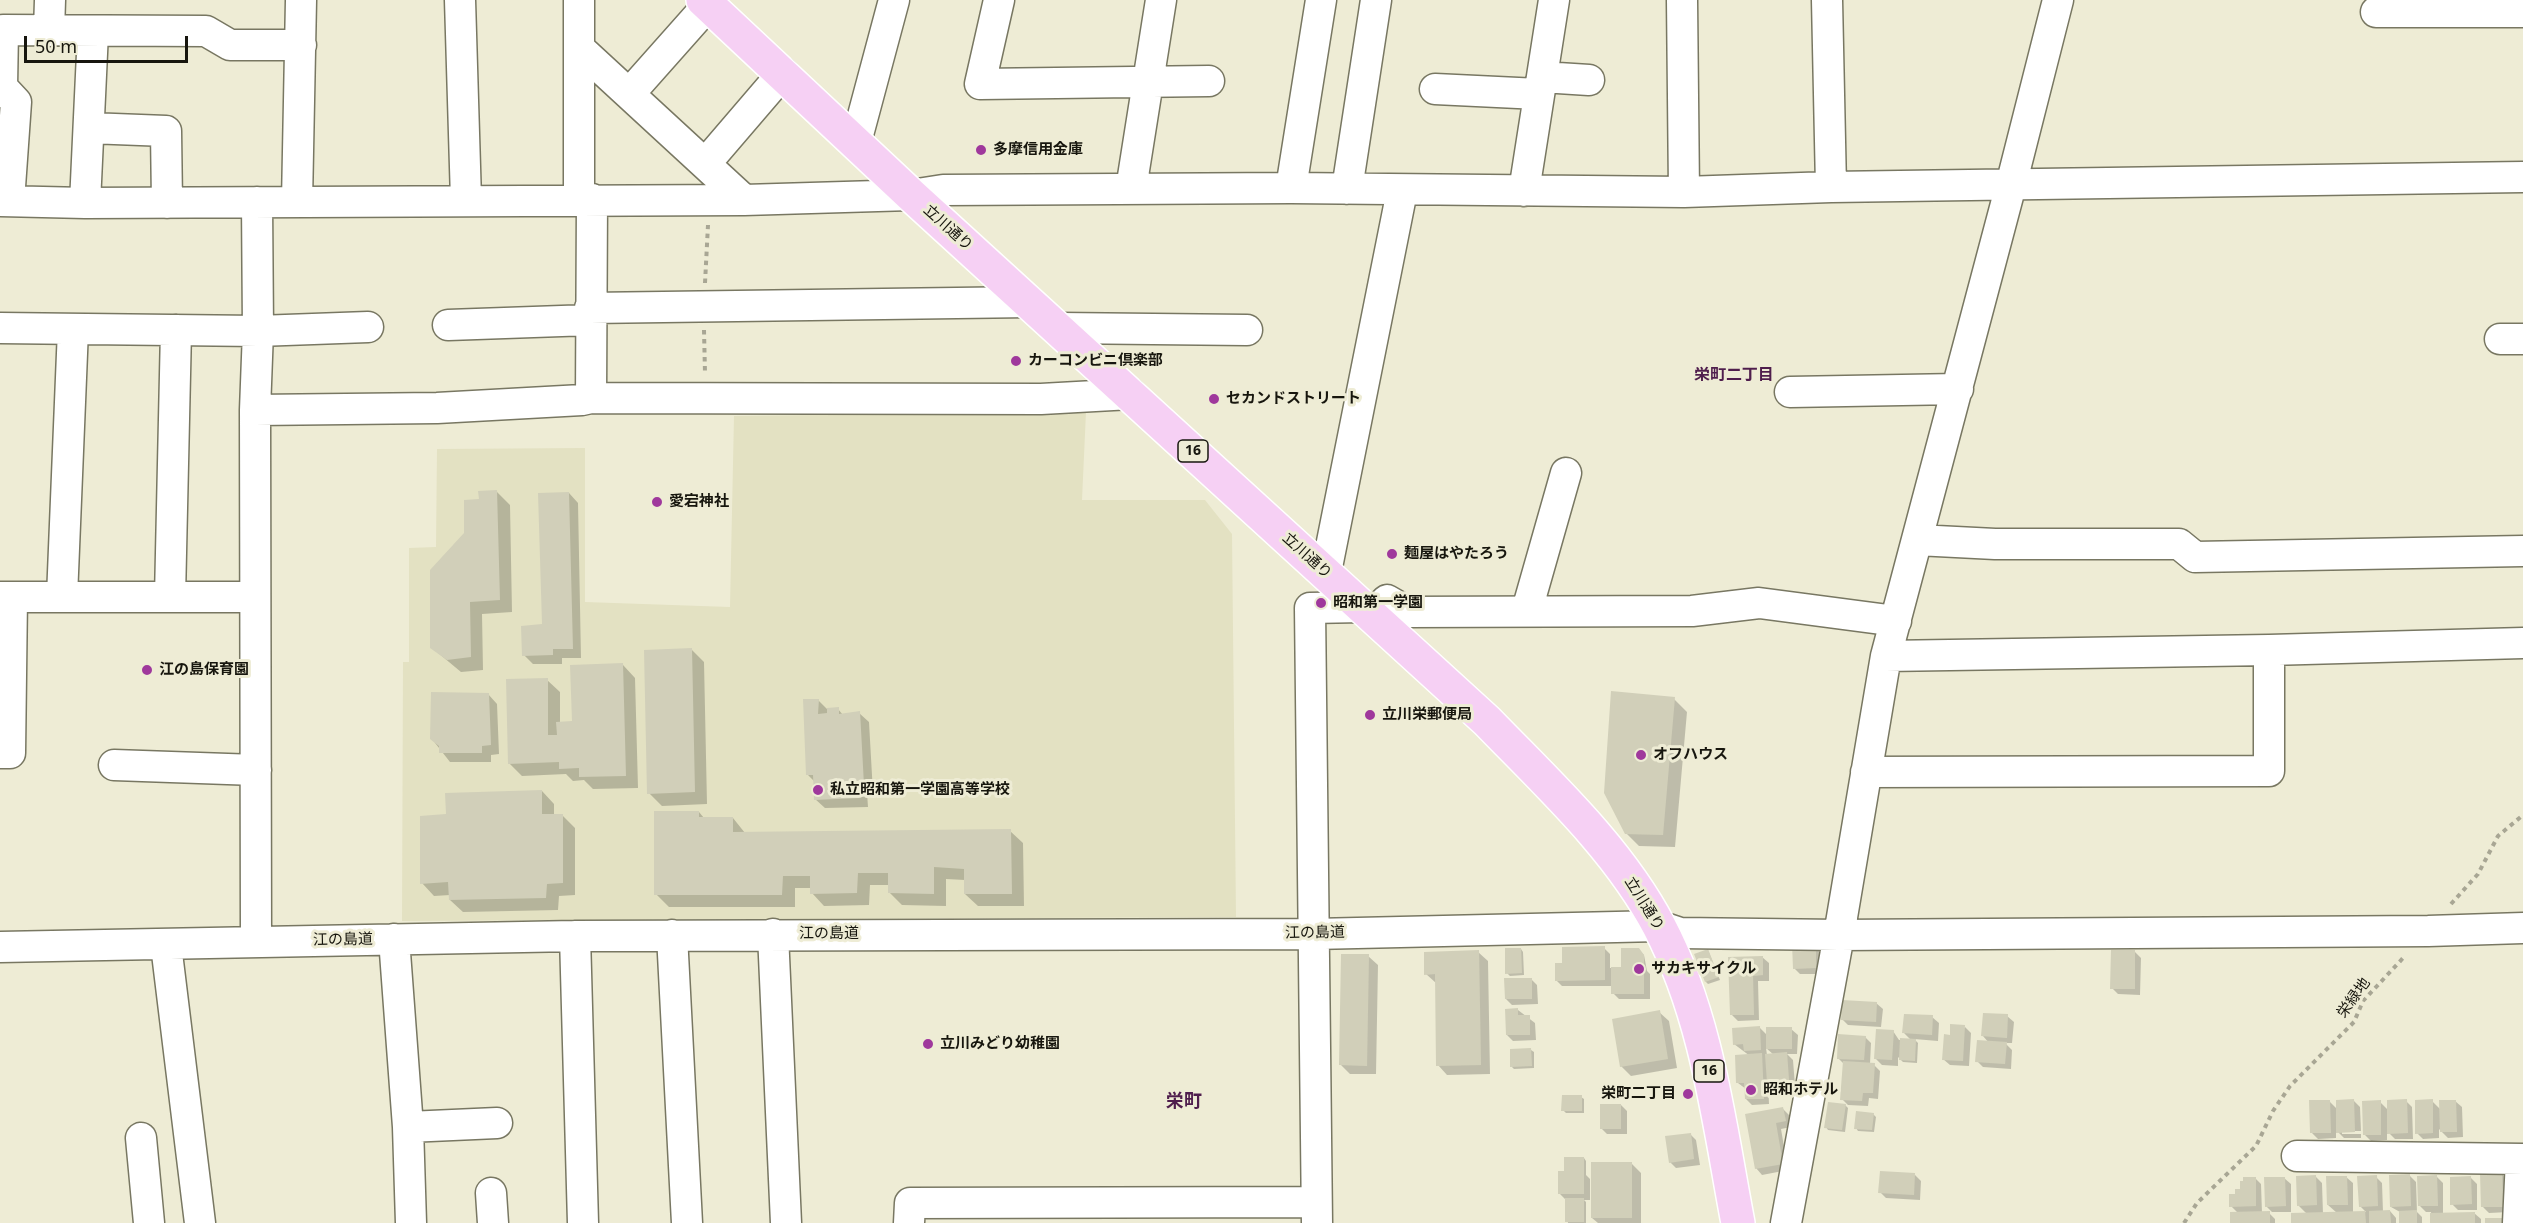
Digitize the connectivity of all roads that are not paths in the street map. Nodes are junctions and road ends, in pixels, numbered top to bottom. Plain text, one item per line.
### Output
1 (50, 0) edge
2 (302, 0) edge
3 (460, 0) edge
4 (579, 0) edge
5 (894, 0) edge
6 (999, 0) edge
7 (1161, 0) edge
8 (1321, 0) edge
9 (1376, 0) edge
10 (1554, 0) edge
11 (1682, 0) edge
12 (1827, 0) edge
13 (2058, 0) edge
14 (705, 3) edge
15 (2376, 12) dead end
16 (2523, 12) edge
17 (49, 32) junction
18 (93, 32) junction
19 (301, 45) junction
20 (579, 48) junction
21 (783, 74) junction
22 (1589, 80) dead end
23 (1209, 81) dead end
24 (1147, 83) junction
25 (1541, 85) junction
26 (1435, 89) dead end
27 (629, 94) junction
28 (89, 128) junction
29 (856, 142) junction
30 (705, 164) junction
31 (2523, 177) edge
32 (2012, 185) junction
33 (1831, 187) junction
34 (1291, 188) junction
35 (1131, 189) junction
36 (1347, 189) junction
37 (1402, 191) junction
38 (1524, 191) junction
39 (1684, 192) junction
40 (912, 195) junction
41 (585, 199) junction
42 (466, 200) junction
43 (744, 200) junction
44 (5, 201) edge
45 (257, 202) junction
46 (297, 202) junction
47 (85, 203) junction
48 (166, 203) junction
49 (1030, 302) junction
50 (590, 314) junction
51 (448, 325) dead end
52 (368, 327) dead end
53 (0, 328) edge
54 (1059, 328) junction
55 (73, 329) junction
56 (176, 330) junction
57 (1247, 330) dead end
58 (258, 331) junction
59 (1958, 389) junction
60 (1790, 392) dead end
61 (1131, 394) junction
62 (591, 398) junction
63 (255, 410) junction
64 (1566, 473) dead end
65 (1917, 540) junction
66 (2523, 551) edge
67 (1326, 572) junction
68 (6, 597) edge
69 (62, 597) junction
70 (170, 597) junction
71 (255, 597) junction
72 (1527, 610) junction
73 (1368, 611) junction
74 (1896, 621) junction
75 (2523, 643) edge
76 (2269, 650) junction
77 (1886, 656) junction
78 (0, 753) edge
79 (114, 765) dead end
80 (256, 770) junction
81 (1866, 772) junction
82 (1659, 926) junction
83 (2523, 928) edge
84 (773, 934) junction
85 (1314, 934) junction
86 (1839, 934) junction
87 (672, 935) junction
88 (575, 936) junction
89 (394, 939) junction
90 (256, 942) junction
91 (166, 945) junction
92 (0, 946) edge
93 (497, 1123) dead end
94 (408, 1127) junction
95 (141, 1138) dead end
96 (2297, 1156) dead end
97 (2522, 1159) edge
98 (491, 1193) dead end
99 (1316, 1213) edge
100 (149, 1223) edge
101 (200, 1223) edge
102 (411, 1223) edge
103 (493, 1223) edge
104 (583, 1223) edge
105 (687, 1223) edge
106 (786, 1223) edge
107 (909, 1223) edge
108 (1738, 1223) edge
109 (1786, 1223) edge
110 (2518, 1223) edge

1 - 17 street
2 - 19 street
3 - 42 street
4 - 20 street
5 - 29 street
6 - 24 street
7 - 24 street
8 - 34 street
9 - 36 street
10 - 25 street
11 - 39 street
12 - 33 street
13 - 32 street
14 - 21 main road, 立川通り / 16
14 - 27 street
15 - 16 street
17 - 18 street
17 - 44 street
18 - 19 street
18 - 28 street
19 - 46 street
20 - 27 street
20 - 41 street
21 - 29 main road, 立川通り / 16
21 - 30 street
22 - 25 street
23 - 24 street
24 - 35 street
25 - 26 street
25 - 38 street
27 - 30 street
28 - 47 street
28 - 48 street
29 - 40 main road, 立川通り / 16
30 - 43 street
31 - 32 street
32 - 33 street
32 - 59 street
33 - 39 street
34 - 35 street
34 - 36 street
35 - 40 street
36 - 37 street
37 - 38 street
37 - 67 street
38 - 39 street
40 - 43 street
40 - 49 main road, 立川通り / 16
41 - 42 street
41 - 43 street
41 - 50 street
42 - 46 street
44 - 47 street
45 - 46 street
45 - 48 street
45 - 58 street
47 - 48 street
49 - 50 street
49 - 54 main road, 立川通り / 16
50 - 51 street
50 - 62 street
52 - 58 street
53 - 55 street
54 - 57 street
54 - 61 main road, 立川通り / 16
55 - 56 street
55 - 69 street
56 - 58 street
56 - 70 street
58 - 63 street
59 - 60 street
59 - 65 street
61 - 62 street
61 - 67 main road, 立川通り / 16
62 - 63 street
63 - 71 street
64 - 72 street
65 - 66 street
65 - 74 street
67 - 73 main road, 立川通り / 16
68 - 69 street
68 - 78 street
69 - 70 street
70 - 71 street
71 - 80 street
72 - 73 street
72 - 74 street
73 - 82 main road, 立川通り / 16
73 - 85 street
74 - 77 street
75 - 76 street
76 - 77 street
76 - 81 street
77 - 81 street
79 - 80 street
80 - 90 street
81 - 86 street
82 - 85 street, 江の島道
82 - 86 street, 江の島道
82 - 108 main road, 立川通り / 16
83 - 86 street, 江の島道
84 - 85 street, 江の島道
84 - 87 street, 江の島道
84 - 106 street
85 - 99 street
86 - 109 street
87 - 88 street, 江の島道
87 - 105 street
88 - 89 street, 江の島道
88 - 104 street
89 - 90 street, 江の島道
89 - 94 street
90 - 91 street, 江の島道
91 - 92 street, 江の島道
91 - 101 street
93 - 94 street
94 - 102 street
95 - 100 street
96 - 97 street
97 - 110 street
98 - 103 street
99 - 107 street

